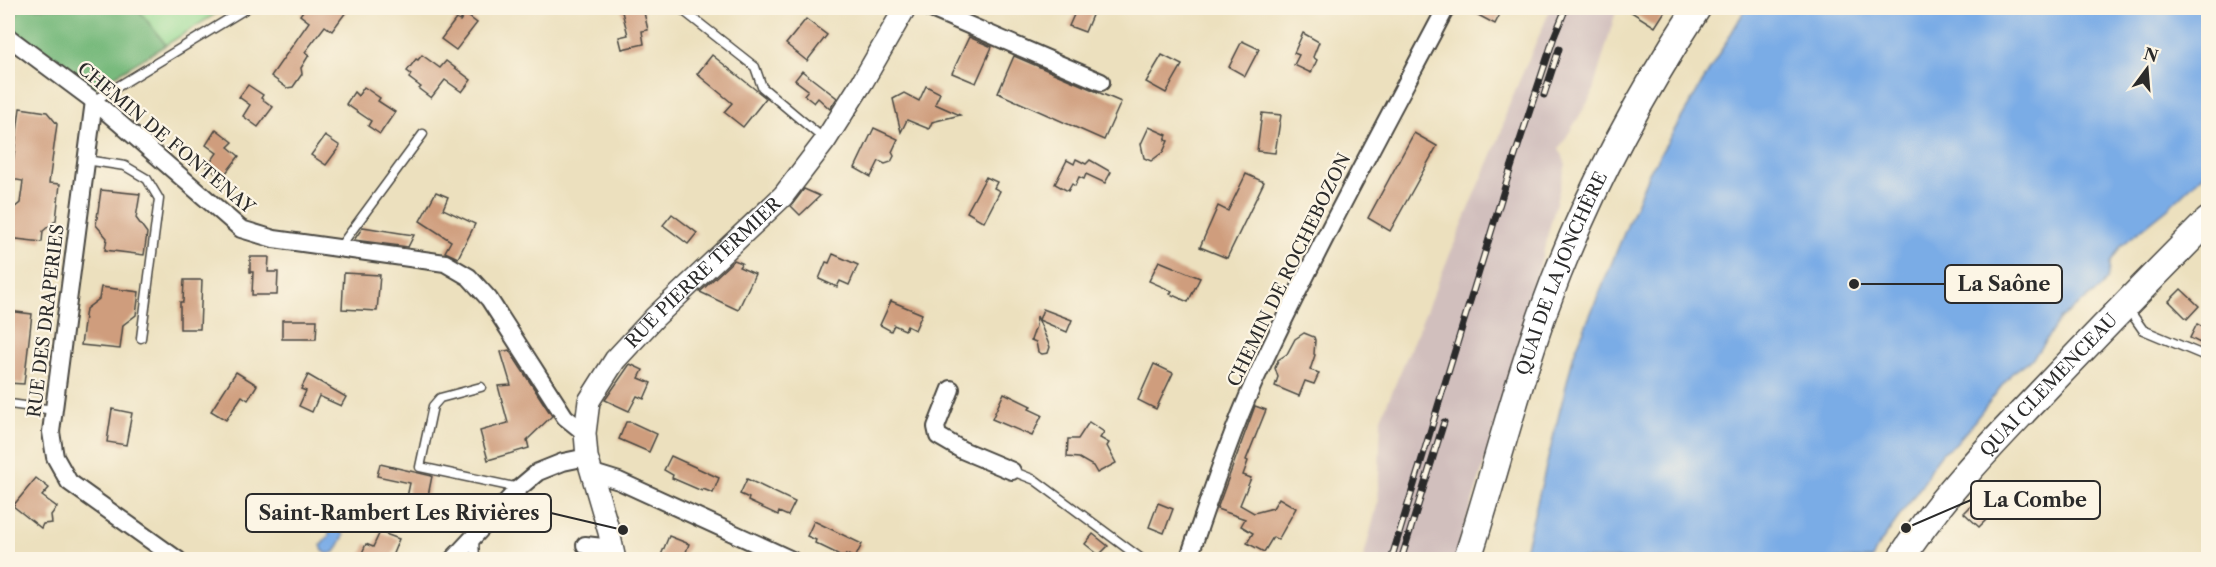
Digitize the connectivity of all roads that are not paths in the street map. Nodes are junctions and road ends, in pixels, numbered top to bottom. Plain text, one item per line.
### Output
1 (247, 8) edge
2 (680, 8) edge
3 (905, 8) edge
4 (929, 8) edge
5 (1446, 8) edge
6 (1697, 8) edge
7 (8, 39) edge
8 (1101, 82) dead end
9 (94, 101) junction
10 (423, 134) dead end
11 (825, 141) junction
12 (86, 160) junction
13 (2208, 221) edge
14 (2208, 235) edge
15 (338, 248) junction
16 (2129, 309) junction
17 (141, 338) dead end
18 (2208, 357) edge
19 (482, 387) dead end
20 (951, 389) dead end
21 (8, 402) edge
22 (54, 410) junction
23 (585, 433) junction
24 (589, 464) junction
25 (1012, 471) joint
26 (519, 488) junction
27 (1929, 525) junction
28 (474, 536) junction
29 (585, 545) dead end
30 (614, 554) edge
31 (178, 560) edge
32 (452, 560) edge
33 (475, 560) edge
34 (792, 560) edge
35 (1143, 560) edge
36 (1188, 560) edge
37 (1467, 560) edge
38 (1900, 560) edge
39 (1911, 560) edge

1 - 9 lane
2 - 11 lane
3 - 11 street, RUE PIERRE TERMIER
4 - 8 street
5 - 36 street, CHEMIN DE ROCHEBOZON
6 - 37 main road, QUAI DE LA JONCHÈRE
7 - 9 street, CHEMIN DE FONTENAY
9 - 12 street, RUE DES DRAPERIES
9 - 15 street, CHEMIN DE FONTENAY
10 - 15 lane
11 - 23 street, RUE PIERRE TERMIER
12 - 17 lane
12 - 22 street, RUE DES DRAPERIES
13 - 16 main road, QUAI CLEMENCEAU
14 - 16 main road, QUAI CLEMENCEAU
15 - 23 street, CHEMIN DE FONTENAY
16 - 18 lane
16 - 27 main road, QUAI CLEMENCEAU
19 - 26 lane
20 - 25 street
21 - 22 lane
22 - 31 street, RUE DES DRAPERIES
23 - 24 street, RUE PIERRE TERMIER
24 - 26 street
24 - 30 street, RUE PIERRE TERMIER
24 - 34 street
25 - 35 lane
26 - 28 street
27 - 38 main road, QUAI CLEMENCEAU
27 - 39 main road, QUAI CLEMENCEAU
28 - 32 street
28 - 33 lane
29 - 30 street

